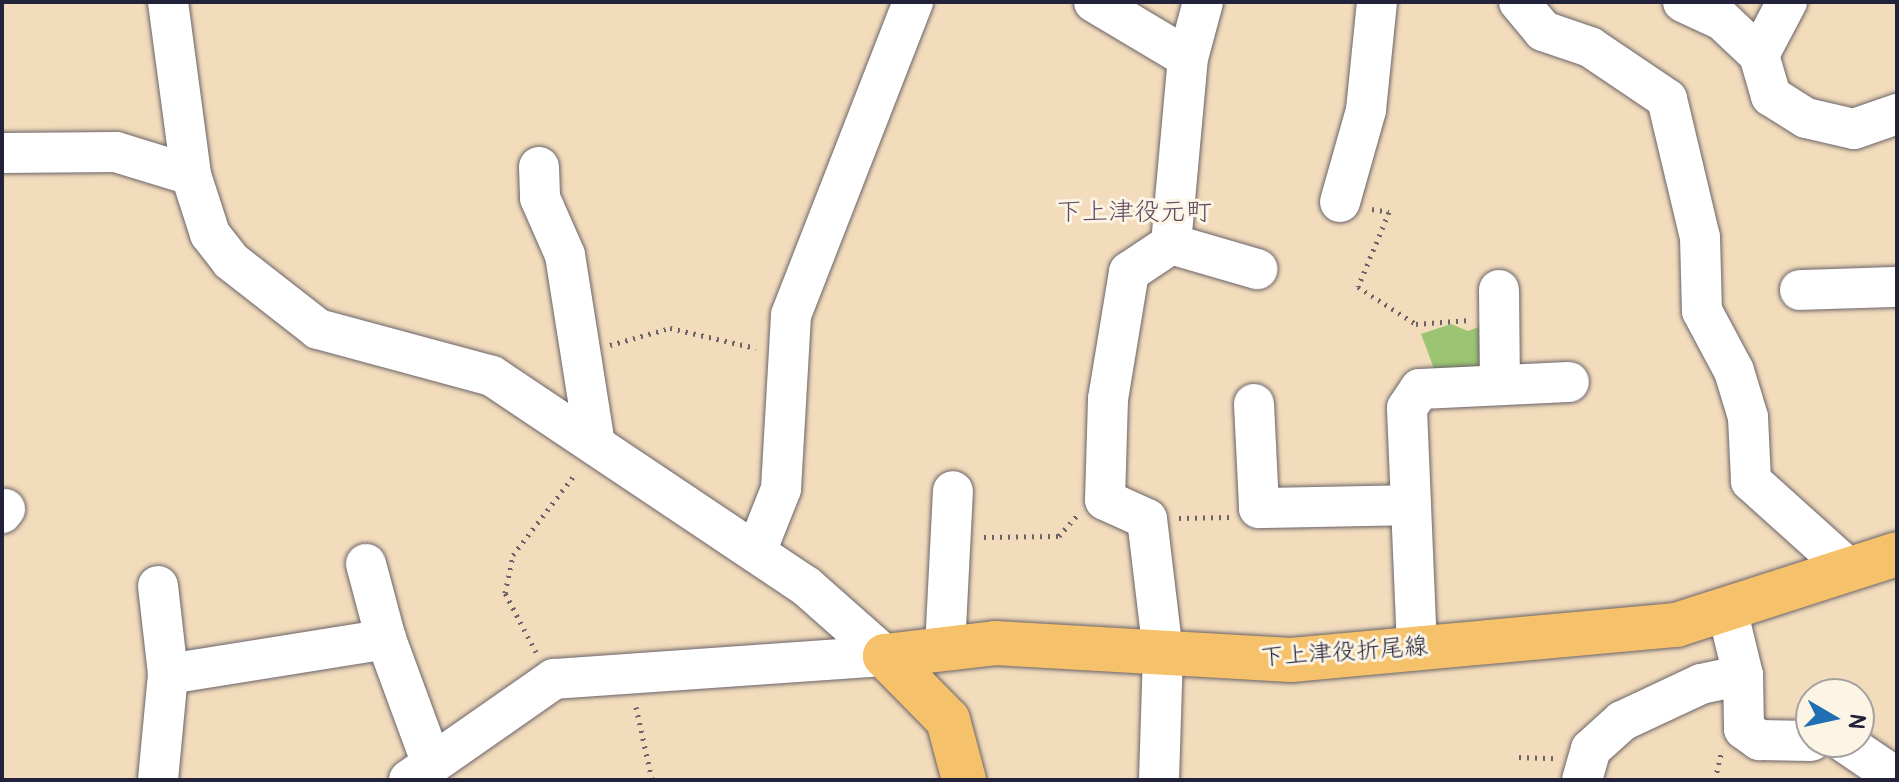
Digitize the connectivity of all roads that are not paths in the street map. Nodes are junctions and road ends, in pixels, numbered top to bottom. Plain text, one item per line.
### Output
1 (168, 2) edge
2 (913, 2) edge
3 (1094, 2) edge
4 (1203, 2) edge
5 (1377, 2) edge
6 (1519, 2) edge
7 (1683, 2) edge
8 (1787, 2) edge
9 (1759, 55) junction
10 (1188, 58) junction
11 (1897, 114) edge
12 (2, 153) edge
13 (539, 167) dead end
14 (191, 175) junction
15 (1340, 202) road end
16 (1171, 244) junction
17 (1257, 269) dead end
18 (1897, 287) edge
19 (1800, 290) dead end
20 (1499, 299) road end
21 (1569, 382) dead end
22 (1500, 385) junction
23 (1254, 404) dead end
24 (595, 445) junction
25 (953, 491) dead end
26 (1411, 505) junction
27 (756, 552) junction
28 (1886, 560) edge
29 (366, 564) dead end
30 (158, 586) dead end
31 (1728, 613) junction
32 (386, 639) junction
33 (945, 648) junction
34 (1417, 648) junction
35 (1163, 653) junction
36 (885, 656) junction
37 (168, 674) junction
38 (1743, 675) junction
39 (1795, 741) edge
40 (1868, 758) edge
41 (421, 772) edge
42 (1897, 778) edge
43 (158, 780) edge
44 (964, 780) edge
45 (1159, 780) edge
46 (1582, 780) edge

1 - 14 street
2 - 27 street
3 - 10 street
4 - 10 street
5 - 15 street
6 - 28 street
7 - 9 street
8 - 9 street
9 - 11 street
10 - 16 street
12 - 14 street
13 - 24 street
14 - 24 street
16 - 17 street
16 - 35 street
18 - 19 street
20 - 22 street
21 - 22 street
22 - 26 street
23 - 26 street
24 - 27 street
25 - 33 street
26 - 34 street
27 - 36 street
28 - 31 main road, 下上津役折尾線
29 - 32 street
30 - 37 street
31 - 34 main road, 下上津役折尾線
31 - 38 street
32 - 37 street
32 - 41 street
33 - 35 main road, 下上津役折尾線
33 - 36 main road, 下上津役折尾線
34 - 35 main road, 下上津役折尾線
35 - 45 street
36 - 41 street
36 - 44 main road
37 - 43 street
38 - 39 street
38 - 46 street
40 - 42 street

